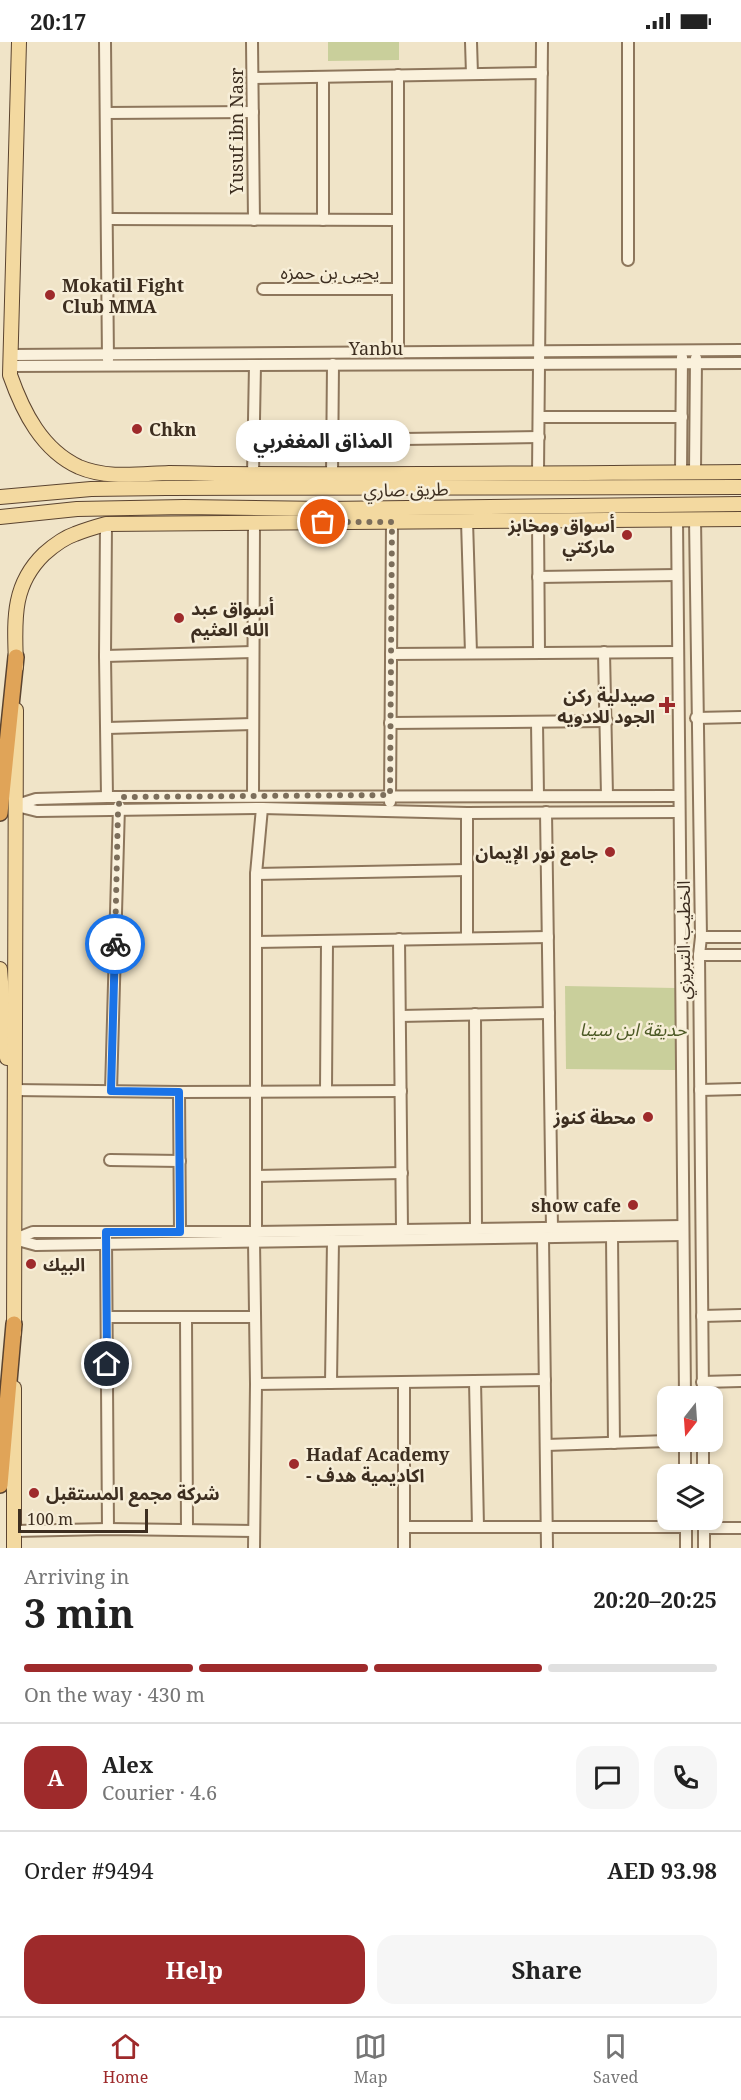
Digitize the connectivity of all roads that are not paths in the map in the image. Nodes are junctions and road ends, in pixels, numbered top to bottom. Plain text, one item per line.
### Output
1 (19, 42) edge
2 (105, 42) edge
3 (252, 42) edge
4 (471, 42) edge
5 (542, 42) edge
6 (628, 42) edge
7 (542, 72) junction
8 (471, 74) junction
9 (398, 75) junction
10 (323, 77) junction
11 (252, 78) junction
12 (253, 112) junction
13 (106, 113) junction
14 (106, 219) junction
15 (254, 219) junction
16 (323, 220) junction
17 (398, 220) junction
18 (628, 260) dead end
19 (263, 289) dead end
20 (398, 289) junction
21 (741, 350) edge
22 (682, 351) junction
23 (696, 351) junction
24 (398, 352) junction
25 (540, 352) junction
26 (108, 360) junction
27 (682, 363) junction
28 (696, 363) junction
29 (741, 363) edge
30 (333, 364) junction
31 (539, 364) junction
32 (10, 365) junction
33 (255, 365) junction
34 (539, 417) junction
35 (682, 417) junction
36 (539, 438) junction
37 (332, 440) junction
38 (688, 472) junction
39 (741, 472) edge
40 (538, 473) junction
41 (253, 474) junction
42 (332, 475) junction
43 (741, 487) edge
44 (0, 497) edge
45 (741, 504) edge
46 (0, 517) edge
47 (677, 519) junction
48 (695, 519) junction
49 (741, 519) edge
50 (538, 520) junction
51 (467, 521) junction
52 (254, 522) junction
53 (392, 522) junction
54 (106, 524) junction
55 (677, 574) junction
56 (538, 577) junction
57 (253, 652) junction
58 (604, 652) junction
59 (678, 652) junction
60 (471, 653) junction
61 (539, 653) junction
62 (391, 654) junction
63 (105, 656) junction
64 (16, 657) junction
65 (741, 717) edge
66 (696, 718) junction
67 (607, 721) junction
68 (537, 722) junction
69 (390, 723) junction
70 (253, 724) junction
71 (107, 728) junction
72 (390, 795) junction
73 (253, 796) junction
74 (538, 796) junction
75 (607, 796) junction
76 (679, 796) junction
77 (107, 797) junction
78 (120, 797) junction
79 (17, 806) junction
80 (262, 808) junction
81 (118, 811) junction
82 (390, 811) junction
83 (546, 812) junction
84 (679, 812) junction
85 (0, 813) edge
86 (467, 813) junction
87 (467, 870) junction
88 (256, 874) junction
89 (548, 937) junction
90 (701, 937) junction
91 (741, 937) edge
92 (467, 938) junction
93 (399, 939) junction
94 (327, 941) junction
95 (256, 942) junction
96 (699, 955) junction
97 (741, 955) edge
98 (0, 969) edge
99 (549, 1013) junction
100 (475, 1014) junction
101 (400, 1016) junction
102 (741, 1089) edge
103 (14, 1090) junction
104 (700, 1090) junction
105 (111, 1091) junction
106 (326, 1091) junction
107 (402, 1091) junction
108 (179, 1092) junction
109 (256, 1092) junction
110 (110, 1160) dead end
111 (180, 1161) junction
112 (15, 1162) junction
113 (402, 1173) junction
114 (256, 1176) junction
115 (552, 1228) junction
116 (476, 1229) junction
117 (402, 1230) junction
118 (683, 1231) junction
119 (180, 1232) junction
120 (612, 1236) junction
121 (255, 1237) junction
122 (106, 1238) junction
123 (543, 1238) junction
124 (14, 1239) junction
125 (333, 1240) junction
126 (741, 1315) edge
127 (702, 1316) junction
128 (107, 1317) junction
129 (186, 1317) junction
130 (255, 1317) junction
131 (14, 1324) junction
132 (545, 1380) junction
133 (475, 1381) junction
134 (741, 1381) edge
135 (404, 1382) junction
136 (702, 1382) junction
137 (331, 1383) junction
138 (256, 1384) junction
139 (685, 1386) edge
140 (702, 1386) edge
141 (657, 1441) edge
142 (614, 1443) junction
143 (546, 1445) junction
144 (0, 1485) edge
145 (657, 1524) edge
146 (723, 1526) edge
147 (404, 1527) junction
148 (478, 1527) junction
149 (547, 1527) junction
150 (108, 1528) junction
151 (741, 1528) edge
152 (186, 1530) junction
153 (686, 1530) edge
154 (704, 1530) edge
155 (14, 1531) junction
156 (254, 1531) junction
157 (14, 1548) edge
158 (254, 1548) edge
159 (404, 1548) edge
160 (547, 1548) edge
161 (686, 1548) edge
162 (704, 1548) edge

1 - 32 main road
2 - 13 street
3 - 11 street, Yusuf ibn Nasr
4 - 8 street
5 - 7 street
6 - 18 street
7 - 8 street
7 - 25 street
8 - 9 street
9 - 10 street
9 - 17 street
10 - 11 street
10 - 16 street
11 - 12 street, Yusuf ibn Nasr
12 - 13 street
12 - 15 street, Yusuf ibn Nasr
13 - 14 street
14 - 15 street
14 - 26 street
15 - 16 street
16 - 17 street
17 - 20 street
19 - 20 street, يحيى بن حمزه
20 - 24 street
21 - 23 street, Yanbu
22 - 23 street, Yanbu
22 - 25 street, Yanbu
22 - 27 street
23 - 28 street
24 - 25 street, Yanbu
24 - 26 street, Yanbu
25 - 31 street
26 - 32 street, Yanbu
26 - 33 street, Yanbu
27 - 28 street, Yanbu
27 - 31 street, Yanbu
27 - 35 street
28 - 29 street, Yanbu
28 - 38 street
30 - 31 street, Yanbu
30 - 33 street, Yanbu
30 - 37 street
31 - 34 street
32 - 41 main road
33 - 41 street
34 - 35 street
34 - 36 street
35 - 38 street
36 - 37 street
36 - 40 street
37 - 42 street
38 - 39 main road
38 - 40 main road
40 - 42 main road
41 - 42 main road
43 - 44 main road, طريق صاري
45 - 46 main road, طريق صاري
47 - 48 main road
47 - 50 main road
47 - 55 street, الخطيب التبريزي
48 - 49 main road
48 - 66 street, الخطيب التبريزي
50 - 51 main road
50 - 56 street
51 - 53 main road
51 - 60 street
52 - 53 main road
52 - 54 main road
52 - 57 street
53 - 62 street
54 - 63 street
54 - 64 main road
55 - 56 street
55 - 59 street, الخطيب التبريزي
56 - 61 street
57 - 63 street
57 - 70 street
58 - 59 street
58 - 61 street
58 - 67 street
59 - 76 street, الخطيب التبريزي
60 - 61 street
60 - 62 street
62 - 69 street
63 - 71 street
64 - 79 main road
64 - 85 highway
65 - 66 street
66 - 90 street, الخطيب التبريزي
67 - 68 street
67 - 75 street
68 - 69 street
68 - 74 street
69 - 72 street
70 - 71 street
70 - 73 street
71 - 77 street
72 - 73 street
72 - 74 street
72 - 82 street
73 - 78 street
74 - 75 street
75 - 76 street
76 - 84 street, الخطيب التبريزي
77 - 78 street
77 - 79 street
78 - 81 street
79 - 81 street
79 - 103 main road
80 - 81 street
80 - 82 street
80 - 88 street
81 - 105 street
82 - 86 street
83 - 84 street
83 - 86 street
83 - 89 street
84 - 118 street, الخطيب التبريزي
86 - 87 street
87 - 88 street
87 - 92 street
88 - 95 street
89 - 92 street
89 - 99 street
90 - 91 street
90 - 96 street, الخطيب التبريزي
92 - 93 street
93 - 94 street
93 - 101 street
94 - 95 street
94 - 106 street
95 - 109 street
96 - 97 street
96 - 104 street, الخطيب التبريزي
98 - 112 main road
99 - 100 street
99 - 115 street
100 - 101 street
100 - 116 street
101 - 107 street
102 - 104 street
103 - 105 street
103 - 112 main road
104 - 127 street, الخطيب التبريزي
105 - 108 street
106 - 107 street
106 - 109 street
107 - 113 street
108 - 109 street
108 - 111 street
109 - 114 street
110 - 111 street
111 - 119 street
112 - 124 main road
113 - 114 street
113 - 117 street
114 - 121 street
115 - 116 street
115 - 118 street
116 - 117 street
117 - 121 street
118 - 120 street
118 - 139 street, الخطيب التبريزي
119 - 121 street
119 - 122 street
120 - 123 street
120 - 142 street
121 - 122 street
121 - 125 street
121 - 130 street
122 - 124 street
122 - 128 street
123 - 125 street
123 - 132 street
124 - 131 main road
125 - 137 street
126 - 127 street
127 - 136 street, الخطيب التبريزي
128 - 129 street
128 - 150 street
129 - 130 street
129 - 152 street
130 - 138 street
131 - 144 highway
131 - 155 main road
132 - 133 street
132 - 143 street
133 - 135 street
133 - 148 street
134 - 136 street
135 - 137 street
135 - 147 street
136 - 140 street, الخطيب التبريزي
137 - 138 street
138 - 156 street
141 - 142 street
142 - 143 street
143 - 149 street
145 - 149 street
146 - 151 street
147 - 148 street
147 - 159 street
148 - 149 street
149 - 160 street
150 - 152 street
150 - 155 street
152 - 156 street
153 - 161 street
154 - 162 street
155 - 157 main road
156 - 158 street

